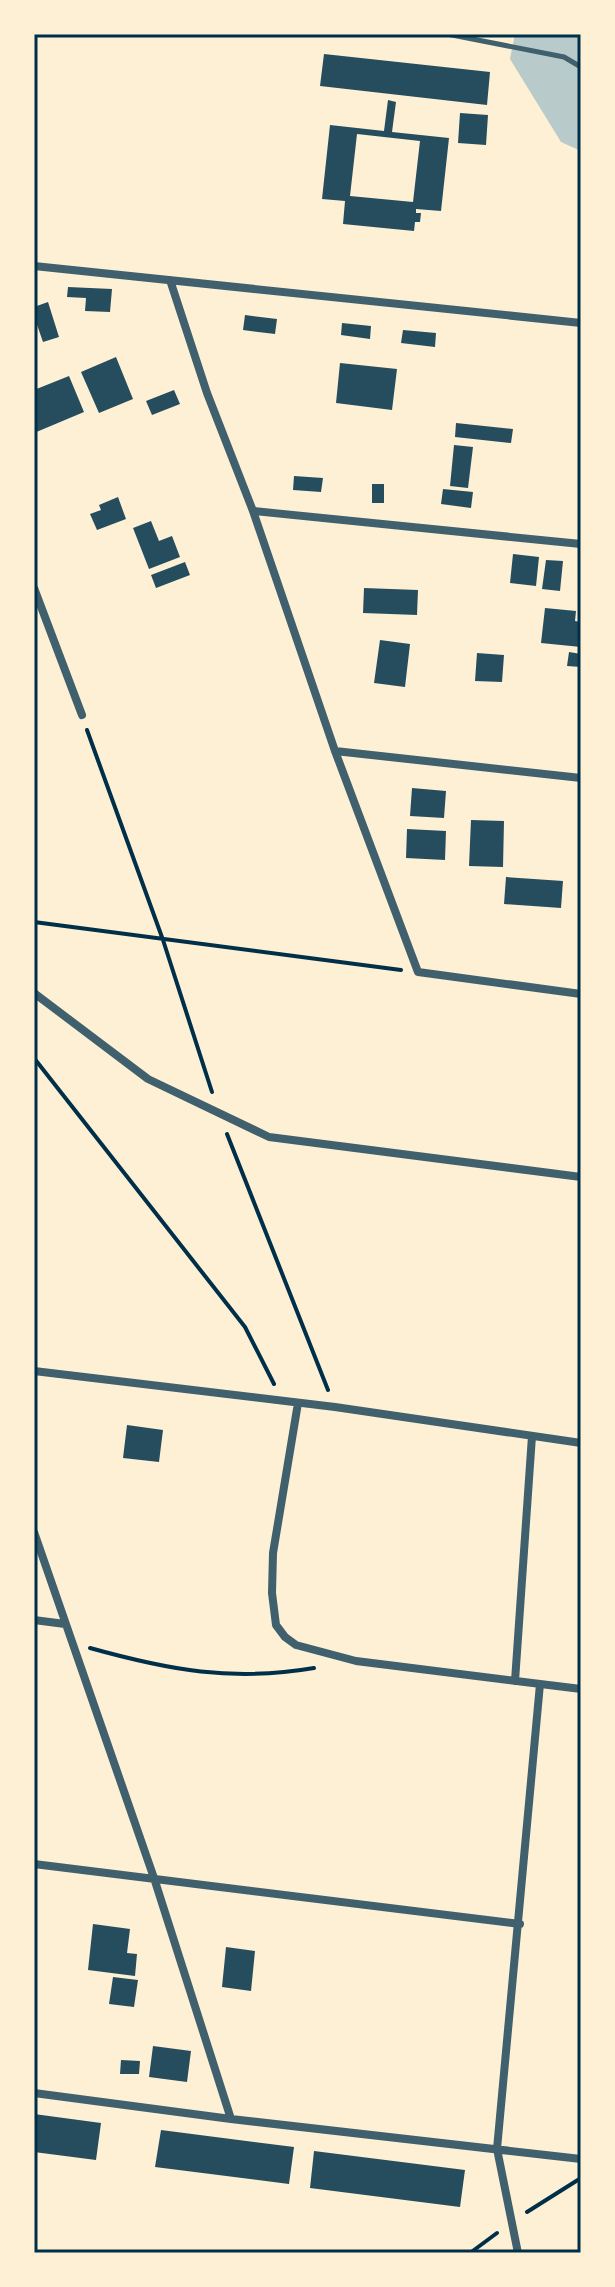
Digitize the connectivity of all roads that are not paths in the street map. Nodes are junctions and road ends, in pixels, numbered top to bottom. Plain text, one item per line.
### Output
1 (447, 34) edge
2 (581, 67) edge
3 (34, 266) edge
4 (170, 280) junction
5 (581, 323) edge
6 (253, 511) junction
7 (581, 544) edge
8 (34, 588) edge
9 (82, 715) road end
10 (335, 751) junction
11 (581, 778) edge
12 (34, 993) edge
13 (581, 994) edge
14 (581, 1177) edge
15 (34, 1371) edge
16 (298, 1403) junction
17 (532, 1436) junction
18 (581, 1443) edge
19 (34, 1532) edge
20 (34, 1620) edge
21 (65, 1624) junction
22 (515, 1681) junction
23 (540, 1684) junction
24 (581, 1689) edge
25 (34, 1864) edge
26 (154, 1878) junction
27 (520, 1924) junction
28 (34, 2093) edge
29 (231, 2119) junction
30 (497, 2149) junction
31 (581, 2159) edge
32 (518, 2253) edge

1 - 2 lane
3 - 4 street
4 - 5 street
4 - 6 street
6 - 7 street
6 - 10 street
8 - 9 street
10 - 11 street
10 - 13 street
12 - 14 street
15 - 16 street
16 - 17 street
16 - 22 street
17 - 18 street
17 - 22 street
19 - 21 street
20 - 21 street
21 - 26 street
22 - 23 street
23 - 24 street
23 - 27 street
25 - 26 street
26 - 27 street
26 - 29 street
27 - 30 street
28 - 29 street
29 - 30 street
30 - 31 street
30 - 32 street

